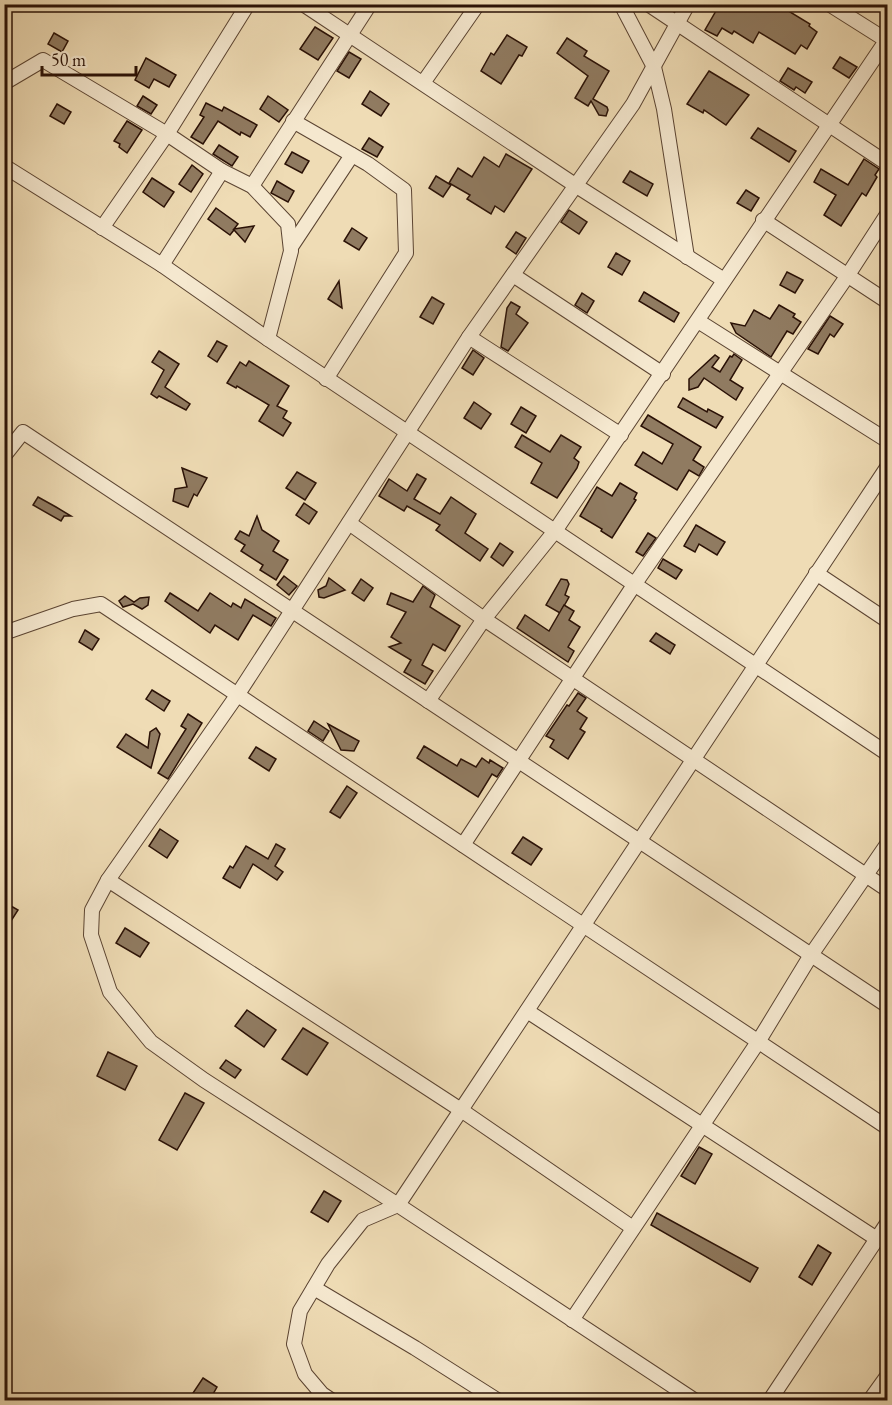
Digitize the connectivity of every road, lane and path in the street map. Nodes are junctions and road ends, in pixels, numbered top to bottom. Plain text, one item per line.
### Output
1 (248, 4) edge
2 (303, 4) edge
3 (370, 4) edge
4 (478, 4) edge
5 (621, 4) edge
6 (648, 4) edge
7 (688, 4) edge
8 (829, 4) edge
9 (678, 25) junction
10 (350, 34) junction
11 (887, 39) edge
12 (654, 67) junction
13 (4, 83) edge
14 (423, 83) junction
15 (293, 121) junction
16 (829, 126) junction
17 (167, 134) junction
18 (352, 155) junction
19 (888, 164) edge
20 (4, 166) edge
21 (222, 171) junction
22 (575, 185) junction
23 (252, 186) junction
24 (888, 213) edge
25 (763, 220) junction
26 (102, 228) junction
27 (291, 247) junction
28 (687, 257) junction
29 (162, 265) junction
30 (848, 275) junction
31 (513, 276) junction
32 (724, 280) junction
33 (888, 302) edge
34 (698, 321) junction
35 (469, 337) junction
36 (268, 339) junction
37 (779, 372) junction
38 (663, 374) junction
39 (326, 379) junction
40 (407, 433) junction
41 (621, 435) junction
42 (888, 441) edge
43 (4, 456) edge
44 (885, 476) edge
45 (349, 523) junction
46 (555, 531) junction
47 (816, 573) junction
48 (634, 585) junction
49 (291, 610) junction
50 (484, 619) junction
51 (888, 621) edge
52 (6, 634) edge
53 (755, 665) junction
54 (572, 679) junction
55 (238, 694) junction
56 (429, 701) junction
57 (888, 754) edge
58 (693, 759) junction
59 (519, 762) junction
60 (639, 841) junction
61 (888, 843) edge
62 (463, 845) junction
63 (866, 875) junction
64 (108, 880) junction
65 (888, 890) edge
66 (583, 925) junction
67 (811, 955) junction
68 (888, 1006) edge
69 (527, 1011) junction
70 (758, 1042) junction
71 (461, 1110) junction
72 (702, 1125) junction
73 (888, 1128) edge
74 (398, 1205) junction
75 (888, 1222) edge
76 (633, 1228) junction
77 (876, 1239) junction
78 (314, 1288) junction
79 (572, 1320) junction
80 (888, 1375) edge
81 (331, 1401) edge
82 (497, 1401) edge
83 (694, 1401) edge
84 (770, 1401) edge
85 (870, 1401) edge

1 - 17 street
2 - 10 street
3 - 10 street
4 - 14 street
5 - 12 street
6 - 9 street
7 - 9 street
8 - 11 street
9 - 12 street
9 - 16 street
10 - 14 street
10 - 15 street
11 - 16 street
12 - 22 street
12 - 28 street
13 - 17 street
14 - 22 street
15 - 18 street
15 - 23 street
16 - 19 street
16 - 25 street
17 - 21 street
17 - 26 street
18 - 27 street
18 - 39 street
20 - 26 street
21 - 23 street
21 - 29 street
22 - 28 street
22 - 31 street
23 - 27 street
24 - 30 street
25 - 30 street
25 - 32 street
26 - 29 street
27 - 36 street
28 - 32 street
29 - 36 street
30 - 33 street
30 - 37 street
31 - 35 street
31 - 38 street
32 - 34 street
34 - 37 street
34 - 38 street
35 - 40 street
35 - 41 street
36 - 39 street
37 - 42 street
37 - 48 street
38 - 41 street
39 - 40 street
40 - 45 street
40 - 46 street
41 - 46 street
43 - 49 street
44 - 47 street
45 - 49 street
45 - 50 street
46 - 48 street
46 - 50 street
47 - 51 street
47 - 53 street
48 - 53 street
48 - 54 street
49 - 55 street
49 - 56 street
50 - 54 street
50 - 56 street
52 - 55 street
53 - 57 street
53 - 58 street
54 - 58 street
54 - 59 street
55 - 62 street
55 - 64 street
56 - 59 street
58 - 60 street
58 - 63 street
59 - 60 street
59 - 62 street
60 - 66 street
60 - 67 street
61 - 63 street
62 - 66 street
63 - 65 street
63 - 67 street
64 - 71 street
64 - 74 street
66 - 69 street
66 - 70 street
67 - 68 street
67 - 70 street
69 - 71 street
69 - 72 street
70 - 72 street
70 - 73 street
71 - 74 street
71 - 76 street
72 - 76 street
72 - 77 street
74 - 78 street
74 - 79 street
75 - 77 street
76 - 79 street
77 - 84 street
78 - 81 street
78 - 82 street
79 - 83 street
80 - 85 street

